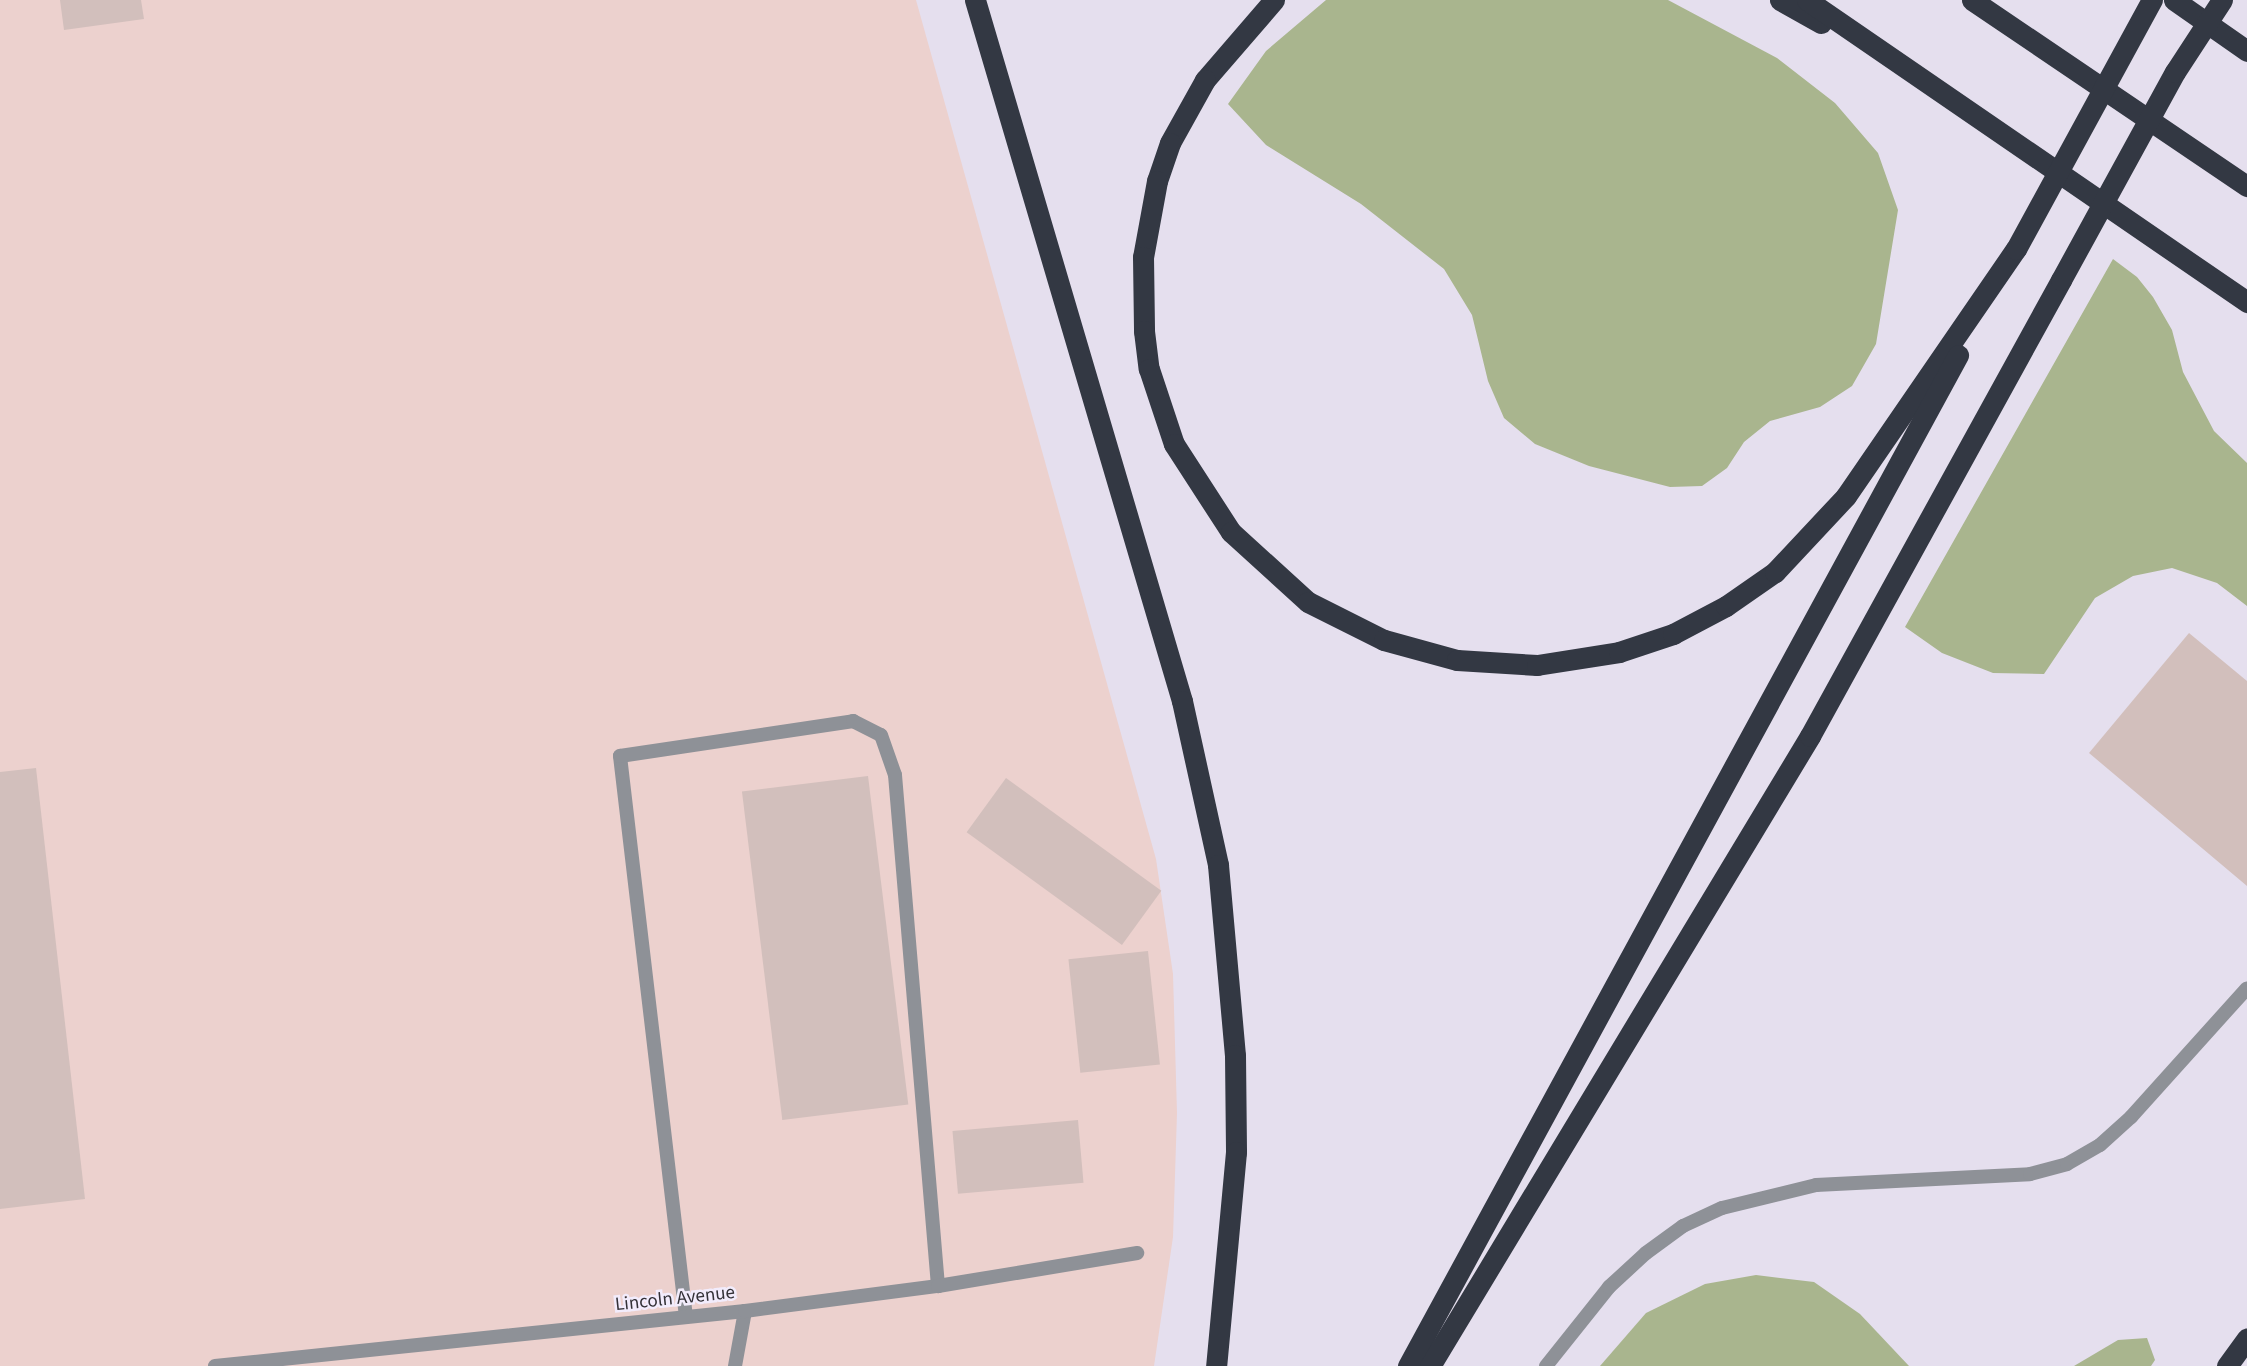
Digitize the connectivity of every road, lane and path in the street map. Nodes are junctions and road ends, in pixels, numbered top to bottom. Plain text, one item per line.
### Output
1 (975, 0) edge
2 (1274, 0) edge
3 (1780, 0) edge
4 (1807, 0) edge
5 (1972, 0) edge
6 (2152, 0) edge
7 (2174, 0) edge
8 (2222, 0) edge
9 (2247, 51) edge
10 (1916, 76) junction
11 (2247, 186) edge
12 (2016, 249) junction
13 (2247, 302) edge
14 (2247, 988) edge
15 (1137, 1253) dead end
16 (938, 1286) junction
17 (745, 1311) junction
18 (686, 1318) junction
19 (2247, 1338) edge
20 (215, 1366) edge
21 (735, 1366) edge
22 (1216, 1366) edge
23 (1408, 1366) edge
24 (1430, 1366) edge
25 (1546, 1366) edge
26 (2227, 1366) edge

1 - 22 highway
2 - 12 highway
3 - 10 highway
4 - 10 highway
5 - 11 highway
6 - 12 highway, bridge
7 - 9 highway
8 - 24 highway, bridge
10 - 13 highway
12 - 23 highway
14 - 25 street
15 - 16 street, Lincoln Avenue
16 - 17 street, Lincoln Avenue
16 - 18 street
17 - 18 street, Lincoln Avenue
17 - 21 street
18 - 20 street, Lincoln Avenue
19 - 26 highway

